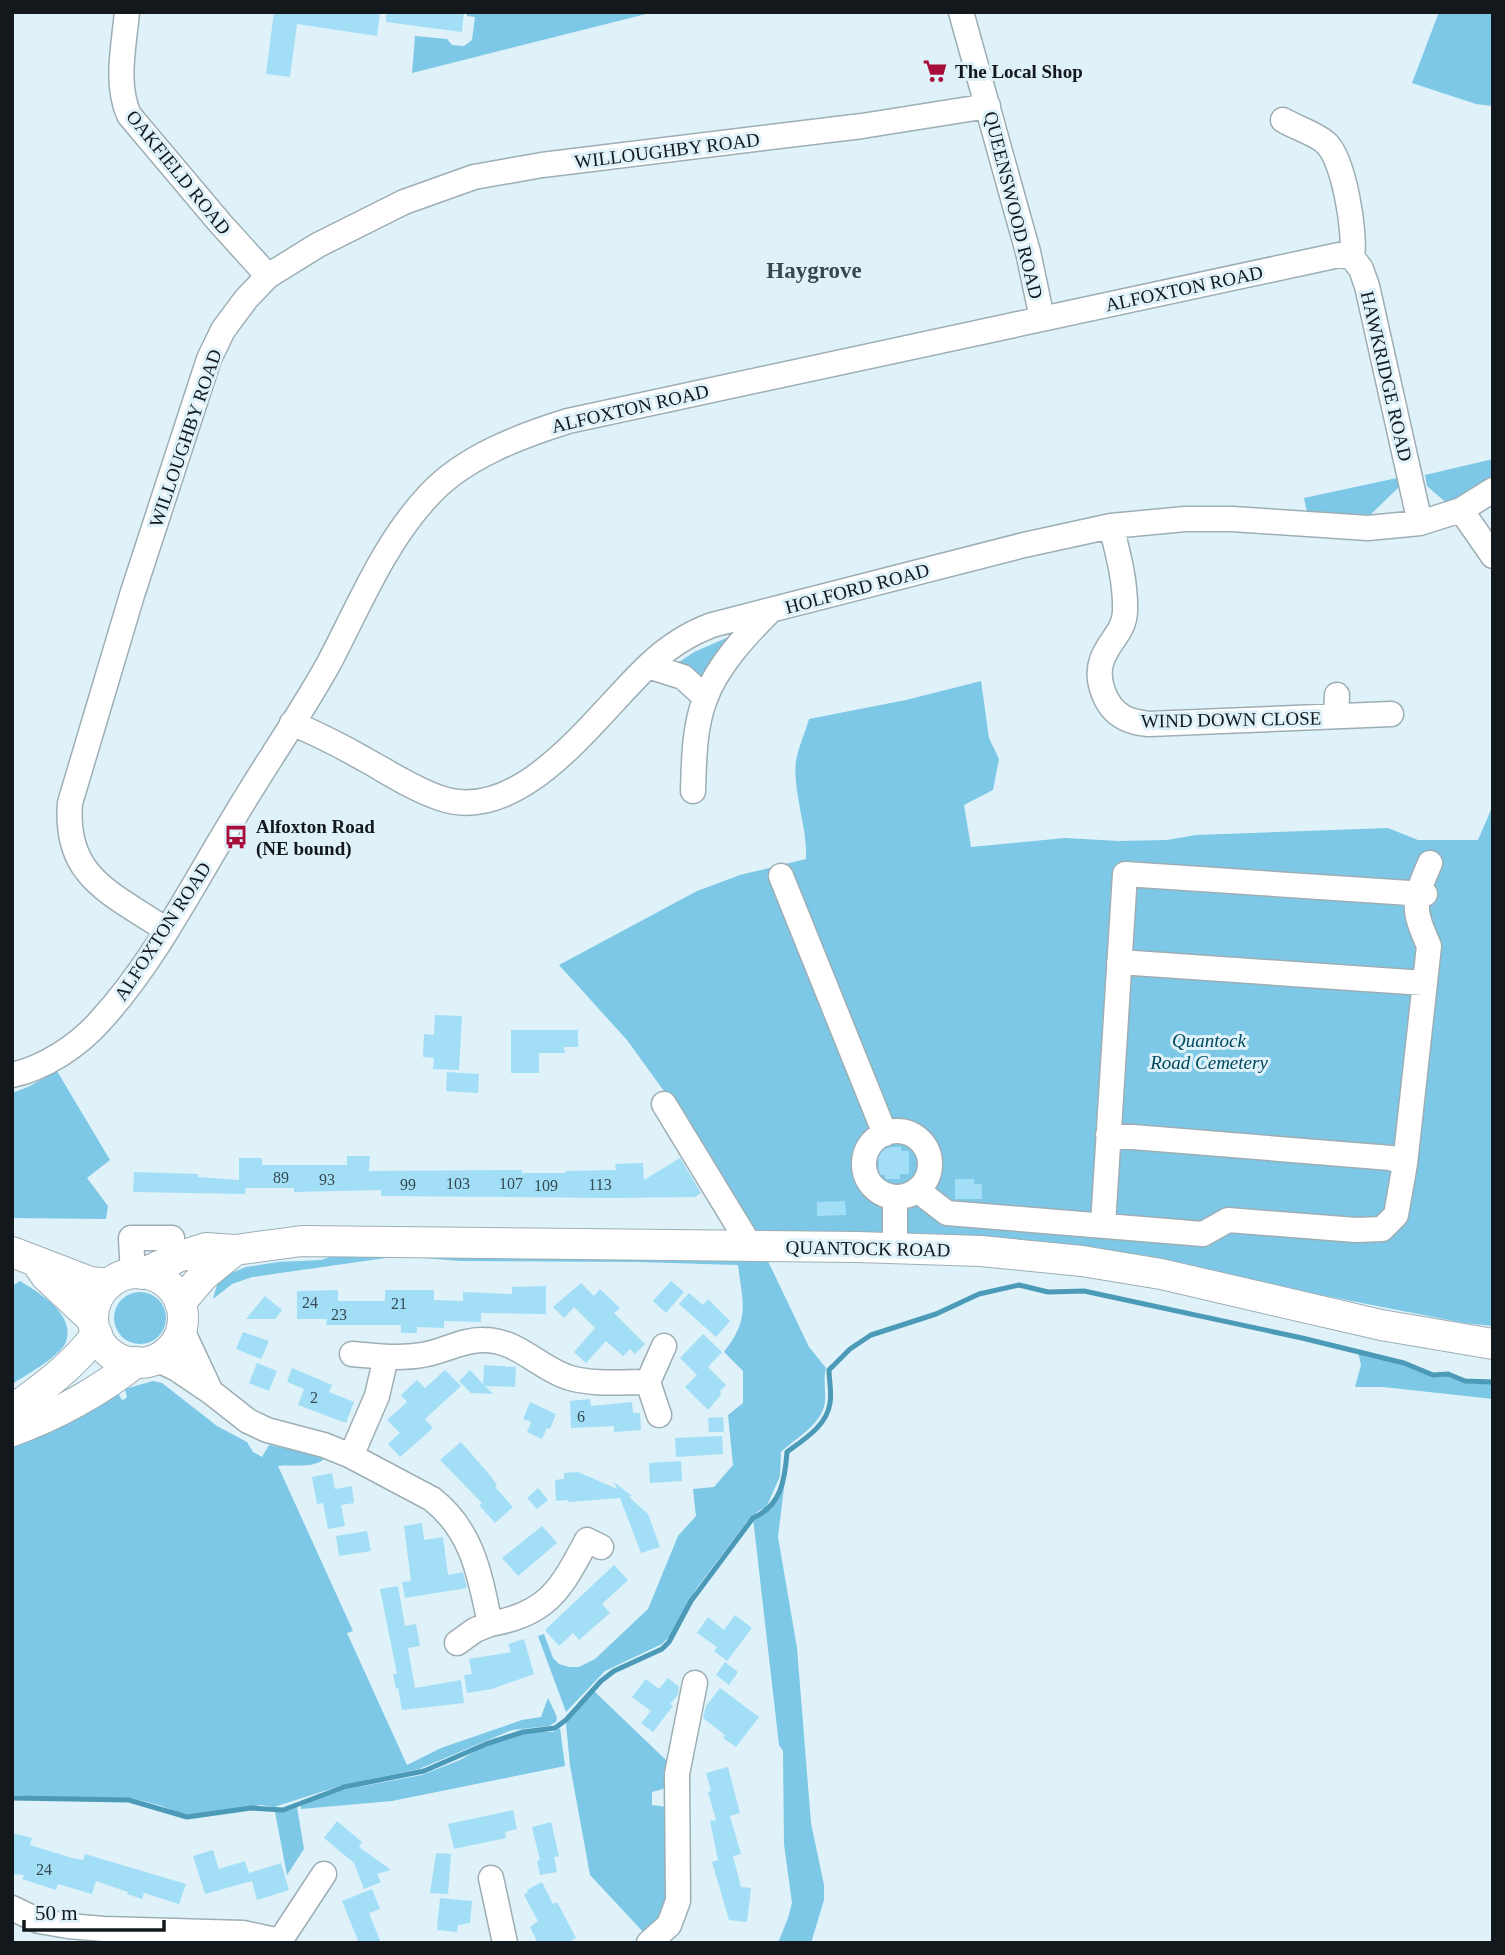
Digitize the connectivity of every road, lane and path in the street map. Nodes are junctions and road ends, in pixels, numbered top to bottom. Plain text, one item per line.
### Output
1 (127, 12) edge
2 (961, 12) edge
3 (988, 106) junction
4 (1290, 132) dead end
5 (1352, 257) junction
6 (268, 276) junction
7 (1042, 318) junction
8 (1493, 490) edge
9 (1461, 510) junction
10 (1420, 523) junction
11 (1111, 526) junction
12 (1493, 556) edge
13 (770, 610) junction
14 (648, 666) junction
15 (705, 697) junction
16 (1391, 715) dead end
17 (292, 723) junction
18 (693, 791) dead end
19 (1430, 863) dead end
20 (781, 877) dead end
21 (1421, 894) junction
22 (166, 930) junction
23 (1119, 962) junction
24 (1424, 983) junction
25 (12, 1075) edge
26 (664, 1104) dead end
27 (884, 1133) junction
28 (1108, 1135) junction
29 (1405, 1164) junction
30 (906, 1194) junction
31 (1103, 1225) junction
32 (172, 1238) dead end
33 (751, 1247) junction
34 (895, 1248) junction
35 (236, 1250) junction
36 (25, 1257) edge
37 (128, 1277) junction
38 (181, 1316) junction
39 (94, 1327) junction
40 (1493, 1343) edge
41 (664, 1346) dead end
42 (352, 1354) dead end
43 (386, 1357) junction
44 (145, 1360) junction
45 (648, 1382) junction
46 (211, 1392) junction
47 (12, 1410) edge
48 (659, 1415) dead end
49 (12, 1431) edge
50 (351, 1456) junction
51 (587, 1540) dead end
52 (490, 1624) junction
53 (457, 1643) dead end
54 (695, 1683) dead end
55 (324, 1874) dead end
56 (491, 1878) dead end
57 (12, 1908) edge
58 (105, 1936) edge
59 (280, 1942) edge
60 (505, 1943) edge
61 (649, 1943) edge

1 - 6 street, OAKFIELD ROAD
2 - 3 street, QUEENSWOOD ROAD
3 - 6 street, WILLOUGHBY ROAD
3 - 7 street, QUEENSWOOD ROAD
4 - 5 street, HAWKRIDGE ROAD
5 - 7 street, ALFOXTON ROAD
5 - 10 street, HAWKRIDGE ROAD
6 - 22 street, WILLOUGHBY ROAD
7 - 17 street, ALFOXTON ROAD
8 - 9 street, HOLFORD ROAD
9 - 10 street, HOLFORD ROAD
9 - 12 street
10 - 11 street, HOLFORD ROAD
11 - 13 street, HOLFORD ROAD
11 - 16 street, WIND DOWN CLOSE
13 - 14 street, HOLFORD ROAD
13 - 15 street
14 - 15 street
14 - 17 street, HOLFORD ROAD
15 - 18 street
17 - 22 street, ALFOXTON ROAD
19 - 21 street
20 - 27 street
21 - 23 street
21 - 24 street
22 - 25 street, ALFOXTON ROAD
23 - 24 street
23 - 28 street
24 - 29 street
26 - 33 street
27 - 30 street
27 - 30 street
28 - 29 street
28 - 31 street
29 - 31 street
30 - 31 street
30 - 34 street
32 - 37 street
33 - 34 main road, QUANTOCK ROAD
33 - 35 main road, QUANTOCK ROAD
34 - 40 main road, QUANTOCK ROAD
35 - 37 main road, QUANTOCK ROAD
35 - 38 main road
36 - 37 main road
36 - 39 main road
37 - 38 main road
37 - 39 main road
38 - 44 main road
38 - 46 street
39 - 44 main road
39 - 47 main road
41 - 45 street
42 - 43 street
43 - 45 street
43 - 50 street
44 - 46 street
44 - 49 main road
45 - 48 street
46 - 50 street
50 - 52 street
51 - 52 street
52 - 53 street
54 - 61 street
55 - 59 street
56 - 60 street
57 - 58 street
58 - 59 street

